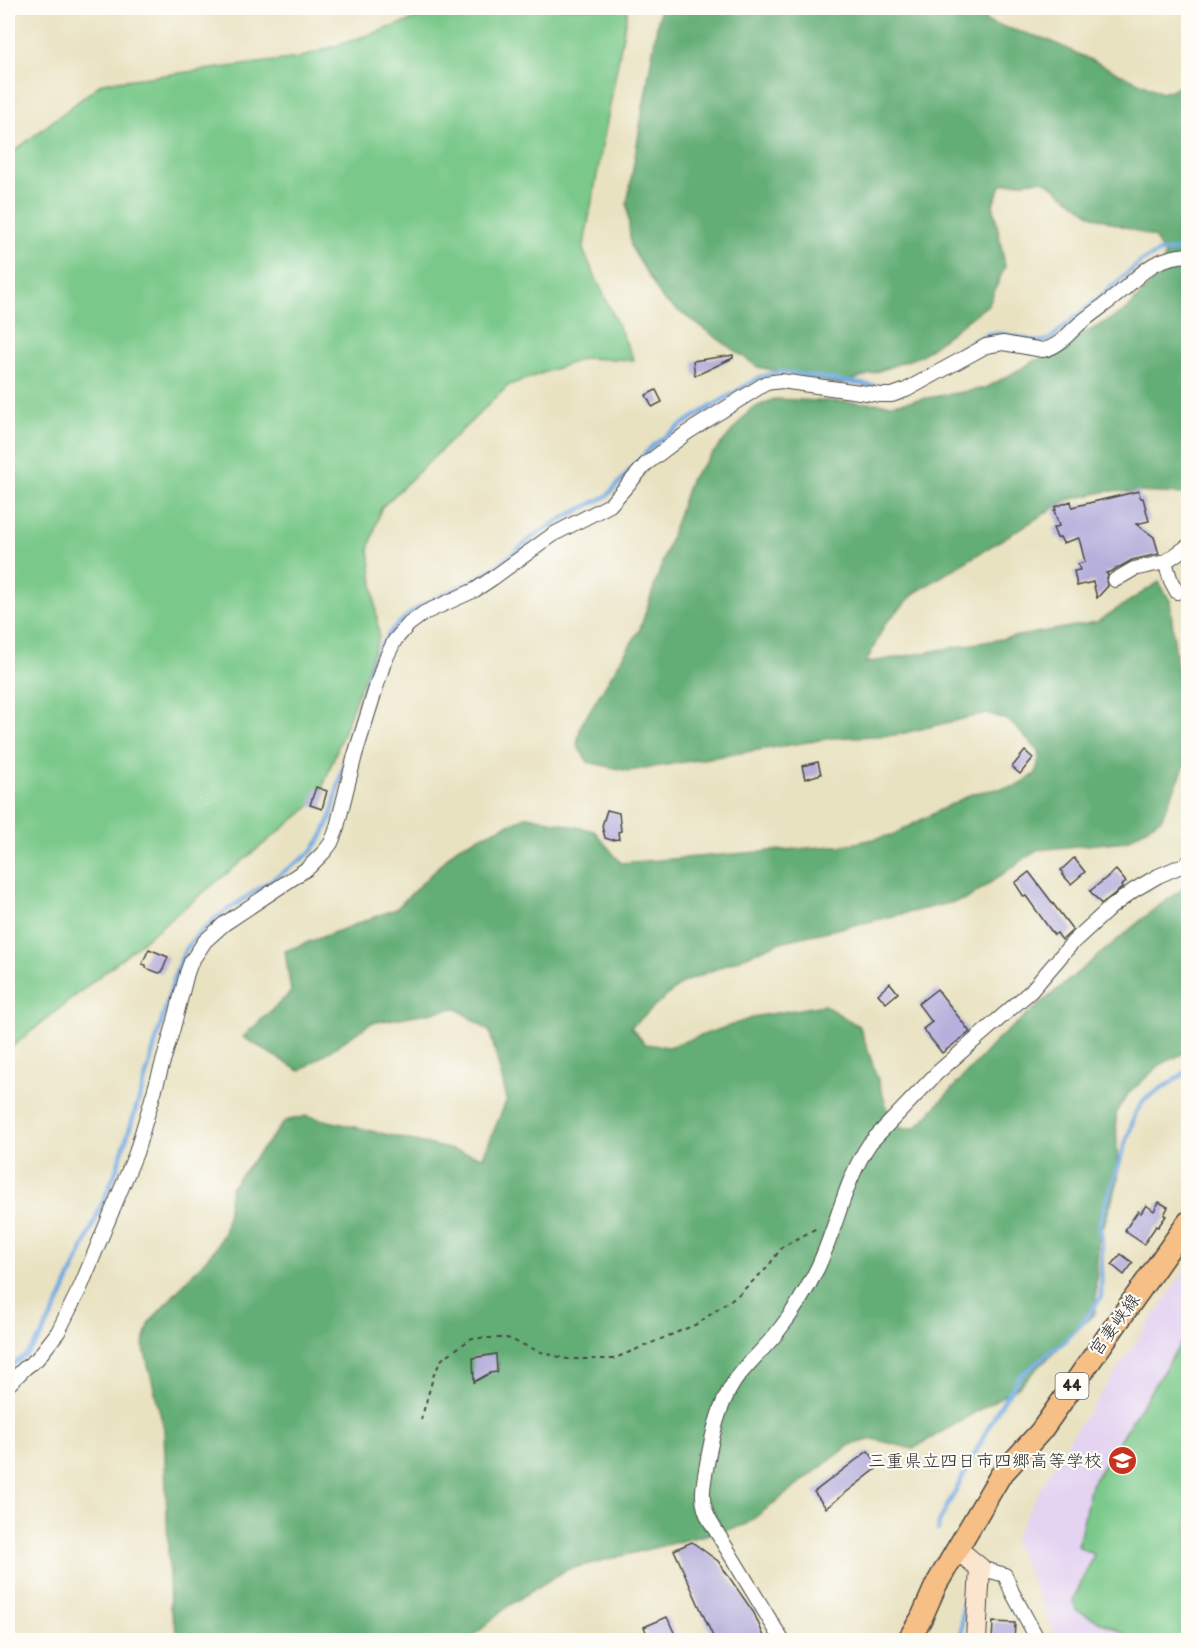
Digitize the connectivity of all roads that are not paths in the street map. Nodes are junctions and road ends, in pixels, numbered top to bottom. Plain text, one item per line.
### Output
1 (1188, 255) edge
2 (1188, 546) edge
3 (1166, 562) junction
4 (1115, 579) dead end
5 (1177, 592) dead end
6 (1188, 862) edge
7 (1188, 1222) edge
8 (8, 1385) edge
9 (958, 1550) junction
10 (980, 1568) junction
11 (782, 1641) edge
12 (908, 1641) edge
13 (976, 1641) edge
14 (1038, 1641) edge

1 - 8 street
2 - 3 street
3 - 4 street
3 - 5 street
6 - 11 street
7 - 9 main road, 宮妻峡線 / 44
9 - 10 main road
9 - 12 main road, 宮妻峡線 / 44
10 - 13 main road
10 - 14 street

